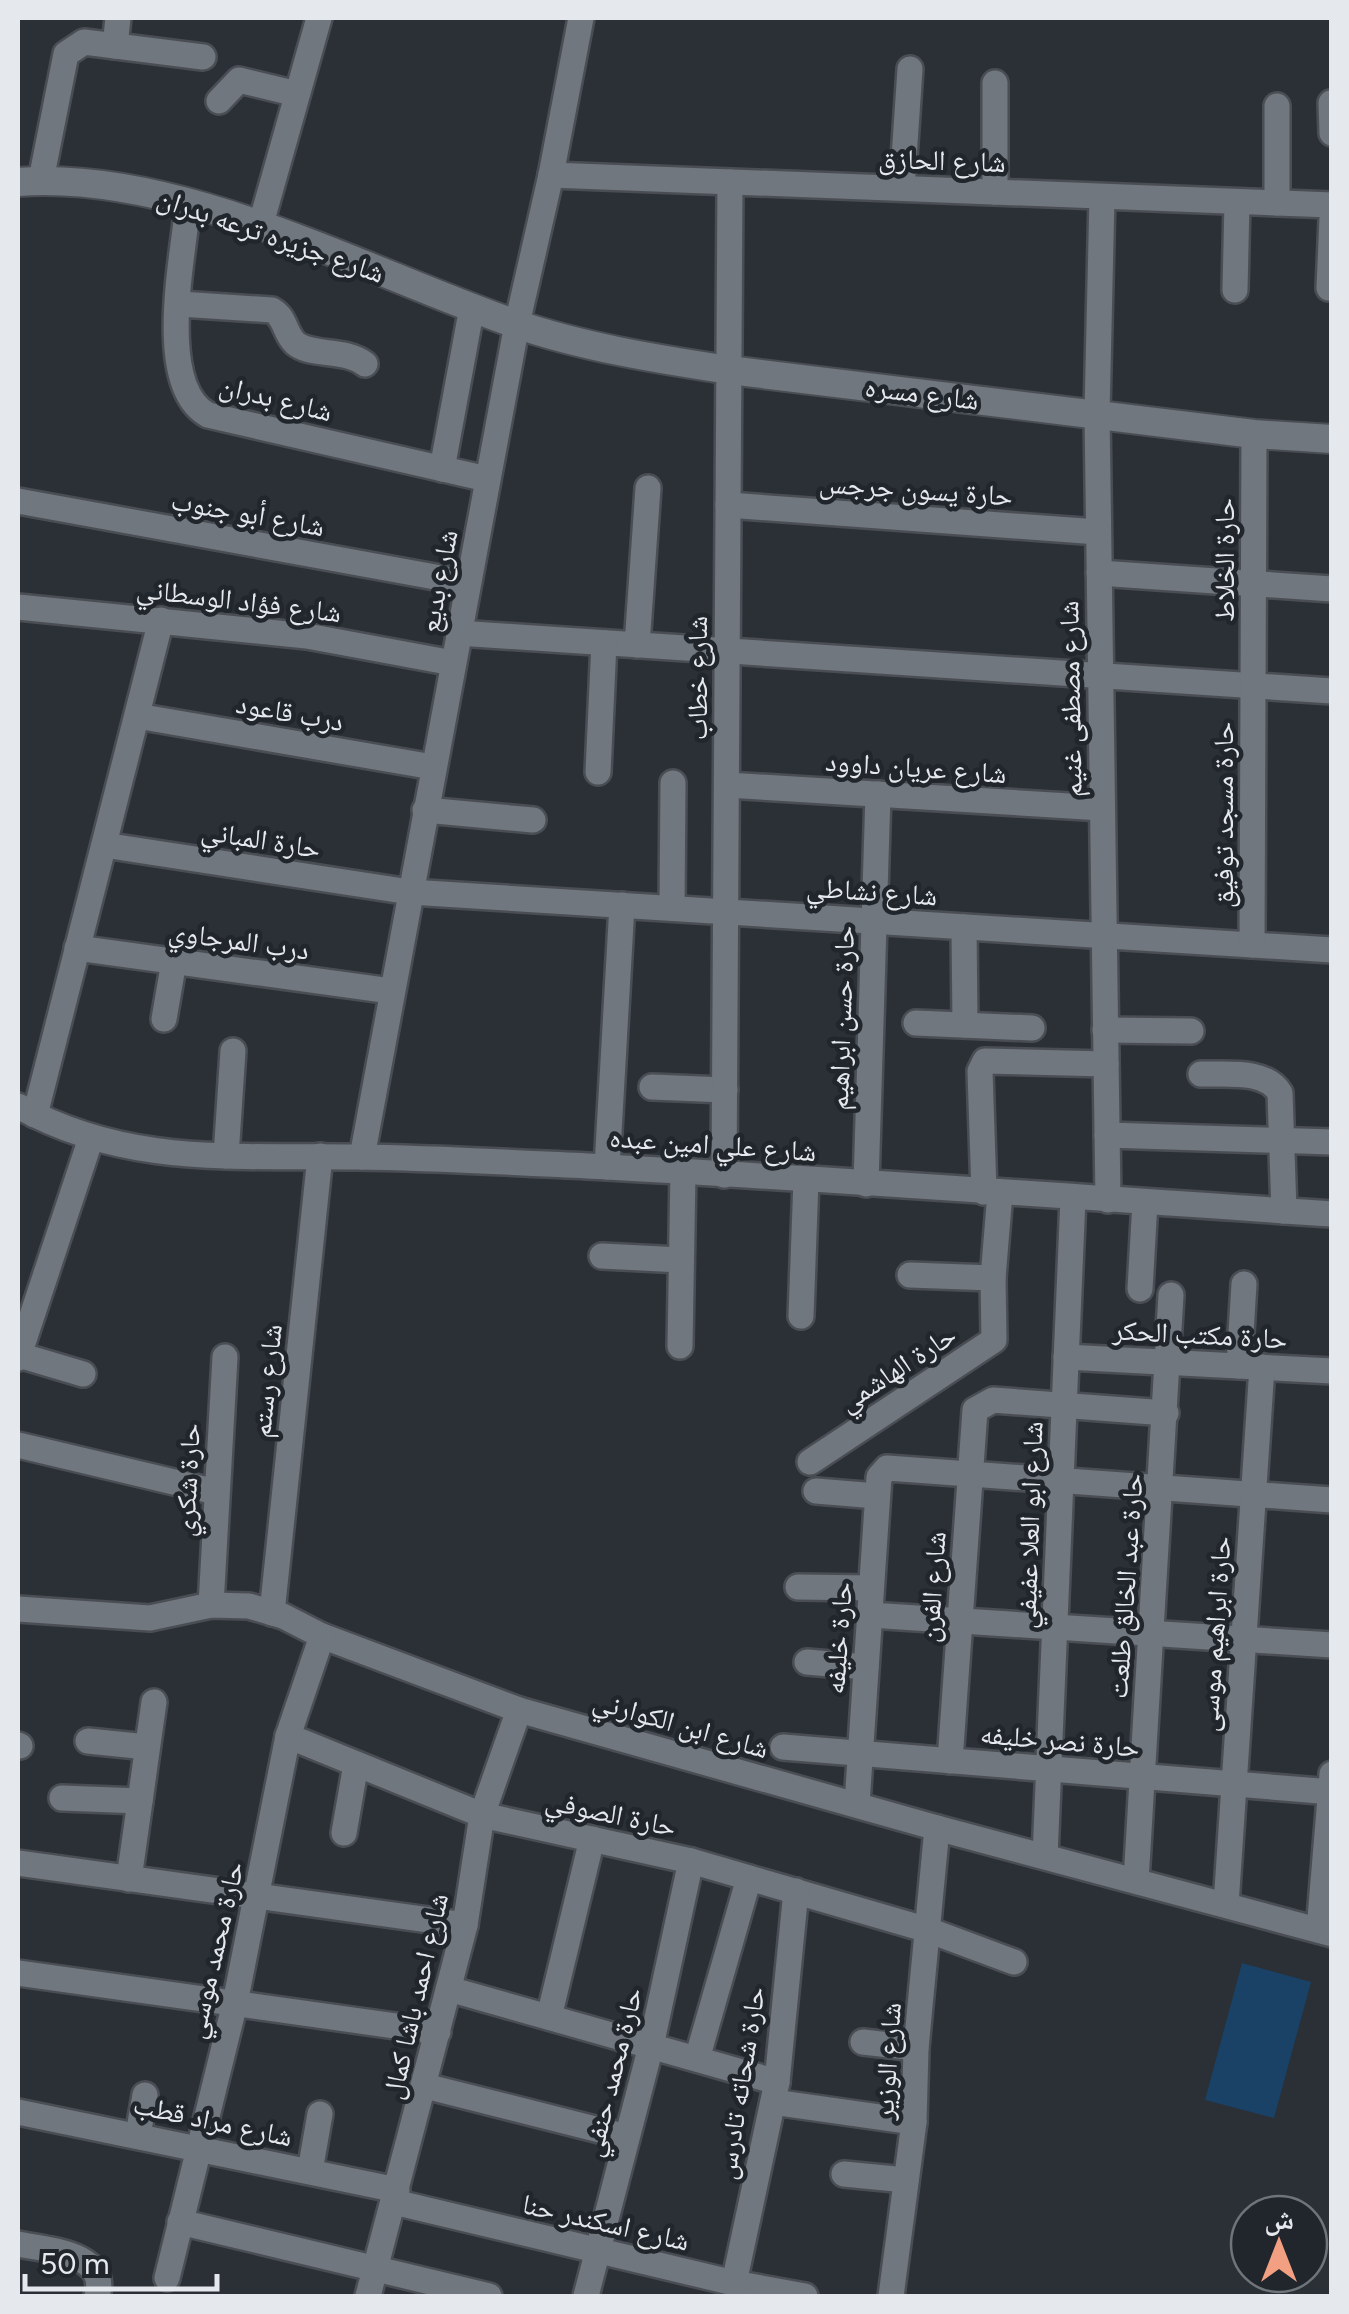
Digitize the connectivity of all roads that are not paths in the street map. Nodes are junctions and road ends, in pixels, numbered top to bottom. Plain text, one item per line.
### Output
1 (118, 18) edge
2 (319, 18) edge
3 (581, 18) edge
4 (115, 46) junction
5 (203, 56) dead end
6 (910, 69) dead end
7 (995, 83) dead end
8 (298, 94) junction
9 (220, 101) dead end
10 (1331, 102) edge
11 (1276, 106) dead end
12 (1332, 133) edge
13 (551, 175) junction
14 (29, 181) edge
15 (730, 182) junction
16 (902, 188) junction
17 (995, 192) junction
18 (1102, 196) junction
19 (1236, 202) junction
20 (1277, 203) junction
21 (188, 204) junction
22 (1332, 206) edge
23 (1332, 218) edge
24 (260, 227) junction
25 (1329, 288) dead end
26 (1235, 290) dead end
27 (180, 304) junction
28 (472, 307) junction
29 (517, 324) junction
30 (365, 364) dead end
31 (729, 370) junction
32 (1097, 413) junction
33 (1254, 434) junction
34 (1332, 439) edge
35 (442, 469) junction
36 (487, 479) junction
37 (648, 488) dead end
38 (18, 502) edge
39 (728, 505) junction
40 (1098, 532) junction
41 (1099, 573) junction
42 (468, 583) junction
43 (1254, 584) junction
44 (1332, 590) edge
45 (18, 607) edge
46 (162, 620) junction
47 (458, 633) junction
48 (604, 642) junction
49 (638, 645) junction
50 (727, 651) junction
51 (453, 663) junction
52 (1100, 676) junction
53 (1254, 686) junction
54 (1332, 691) edge
55 (136, 716) junction
56 (433, 767) junction
57 (598, 772) dead end
58 (672, 783) dead end
59 (726, 785) junction
60 (878, 794) junction
61 (1102, 808) junction
62 (425, 810) junction
63 (533, 820) dead end
64 (104, 846) junction
65 (410, 892) junction
66 (622, 905) junction
67 (672, 908) junction
68 (726, 912) junction
69 (874, 921) junction
70 (964, 927) junction
71 (1104, 936) junction
72 (1252, 946) junction
73 (78, 948) junction
74 (1332, 950) edge
75 (174, 961) junction
76 (392, 991) junction
77 (164, 1019) dead end
78 (916, 1023) dead end
79 (966, 1025) junction
80 (1032, 1028) dead end
81 (1105, 1030) junction
82 (1192, 1031) dead end
83 (233, 1051) dead end
84 (1106, 1064) junction
85 (1202, 1074) dead end
86 (652, 1087) dead end
87 (725, 1090) junction
88 (26, 1111) edge
89 (1107, 1135) junction
90 (91, 1138) junction
91 (1282, 1140) junction
92 (1332, 1142) edge
93 (226, 1156) junction
94 (320, 1156) junction
95 (362, 1157) junction
96 (607, 1167) junction
97 (683, 1172) junction
98 (724, 1174) junction
99 (806, 1180) junction
100 (866, 1184) junction
101 (992, 1192) junction
102 (1073, 1198) junction
103 (1108, 1200) junction
104 (1145, 1202) junction
105 (1284, 1211) junction
106 (1332, 1214) edge
107 (602, 1256) dead end
108 (682, 1260) junction
109 (910, 1274) dead end
110 (993, 1278) junction
111 (1244, 1284) dead end
112 (1140, 1290) dead end
113 (1171, 1295) dead end
114 (800, 1316) dead end
115 (680, 1346) dead end
116 (1066, 1356) junction
117 (18, 1357) edge
118 (225, 1357) dead end
119 (1169, 1362) junction
120 (1250, 1366) junction
121 (1332, 1370) edge
122 (83, 1374) dead end
123 (1064, 1405) junction
124 (1166, 1413) junction
125 (18, 1444) edge
126 (810, 1462) dead end
127 (970, 1474) junction
128 (1061, 1481) junction
129 (878, 1486) junction
130 (1161, 1488) junction
131 (216, 1492) junction
132 (816, 1492) dead end
133 (1254, 1495) junction
134 (1332, 1500) edge
135 (798, 1587) dead end
136 (871, 1588) junction
137 (211, 1605) junction
138 (18, 1609) edge
139 (272, 1612) junction
140 (870, 1615) junction
141 (960, 1620) junction
142 (1054, 1627) junction
143 (1152, 1633) junction
144 (322, 1636) junction
145 (1244, 1639) junction
146 (1332, 1645) edge
147 (807, 1662) dead end
148 (866, 1667) junction
149 (154, 1702) dead end
150 (519, 1710) junction
151 (288, 1736) junction
152 (88, 1740) dead end
153 (147, 1747) junction
154 (783, 1748) dead end
155 (860, 1754) junction
156 (950, 1761) junction
157 (356, 1764) junction
158 (1049, 1769) junction
159 (1332, 1774) edge
160 (1143, 1777) junction
161 (1234, 1784) junction
162 (1331, 1792) edge
163 (62, 1798) dead end
164 (140, 1802) junction
165 (857, 1804) junction
166 (482, 1814) junction
167 (937, 1828) junction
168 (344, 1833) dead end
169 (592, 1839) junction
170 (1045, 1856) junction
171 (691, 1861) junction
172 (18, 1863) edge
173 (1328, 1872) edge
174 (749, 1878) junction
175 (129, 1879) junction
176 (1136, 1880) junction
177 (796, 1891) junction
178 (258, 1897) junction
179 (1226, 1905) junction
180 (465, 1925) junction
181 (928, 1930) junction
182 (1326, 1932) edge
183 (1014, 1962) dead end
184 (18, 1973) edge
185 (449, 1989) junction
186 (235, 2004) junction
187 (550, 2018) junction
188 (438, 2032) junction
189 (863, 2042) dead end
190 (651, 2046) junction
191 (916, 2048) junction
192 (697, 2059) junction
193 (426, 2086) junction
194 (775, 2092) junction
195 (145, 2095) dead end
196 (18, 2112) edge
197 (320, 2114) dead end
198 (914, 2122) junction
199 (138, 2135) junction
200 (627, 2137) junction
201 (198, 2147) junction
202 (310, 2171) junction
203 (844, 2174) dead end
204 (906, 2180) junction
205 (395, 2196) junction
206 (180, 2222) junction
207 (18, 2244) edge
208 (598, 2251) junction
209 (375, 2270) junction
210 (166, 2278) dead end
211 (734, 2283) junction
212 (98, 2296) edge
213 (368, 2296) edge
214 (489, 2296) edge
215 (586, 2296) edge
216 (805, 2296) edge
217 (890, 2296) edge

1 - 4 street
2 - 8 street
3 - 13 street, شارع بديع
4 - 5 street
4 - 14 street
6 - 16 street
7 - 17 street
8 - 9 street
8 - 24 street
10 - 12 street
11 - 20 street
13 - 15 street, شارع الحازق
13 - 29 street, شارع بديع
14 - 21 street, شارع جزيره ترعه بدران
15 - 16 street, شارع الحازق
15 - 31 street, شارع خطاب
16 - 17 street, شارع الحازق
17 - 18 street, شارع الحازق
18 - 19 street, شارع الحازق
18 - 32 street, شارع مصطفى غنيم
19 - 20 street, شارع الحازق
19 - 26 street
20 - 22 street, شارع الحازق
21 - 24 street, شارع جزيره ترعه بدران
21 - 27 street, شارع بدران
23 - 25 street
24 - 28 street, شارع جزيره ترعه بدران
27 - 30 street
27 - 35 street, شارع بدران
28 - 29 street, شارع جزيره ترعه بدران
28 - 35 street
29 - 31 street, شارع مسره
29 - 36 street, شارع بديع
31 - 32 street, شارع مسره
31 - 39 street, شارع خطاب
32 - 33 street, شارع مسره
32 - 40 street, شارع مصطفى غنيم
33 - 34 street, شارع مسره
33 - 43 street, حارة الخلاط
35 - 36 street, شارع بدران
36 - 42 street, شارع بديع
37 - 49 street
38 - 42 street, شارع أبو جنوب
39 - 40 street, حارة يسون جرجس
39 - 50 street, شارع خطاب
40 - 41 street, شارع مصطفى غنيم
41 - 43 street
41 - 52 street, شارع مصطفى غنيم
42 - 47 street, شارع بديع
43 - 44 street
43 - 53 street, حارة الخلاط
45 - 46 street, شارع فؤاد الوسطاني
46 - 51 street, شارع فؤاد الوسطاني
46 - 55 street
47 - 48 street
47 - 51 street, شارع بديع
48 - 49 street
48 - 57 street
49 - 50 street
50 - 52 street
50 - 59 street, شارع خطاب
51 - 56 street, شارع بديع
52 - 53 street
52 - 61 street, شارع مصطفى غنيم
53 - 54 street
53 - 72 street, حارة مسجد توفيق
55 - 56 street, درب قاعود
55 - 64 street
56 - 62 street, شارع بديع
58 - 67 street
59 - 60 street, شارع عريان داوود
59 - 68 street, شارع خطاب
60 - 61 street, شارع عريان داوود
60 - 69 street, حارة حسن ابراهيم
61 - 71 street, شارع مصطفى غنيم
62 - 63 street
62 - 65 street, شارع بديع
64 - 65 street, حارة المباني
64 - 73 street
65 - 66 street, شارع نشاطي
65 - 76 street, شارع بديع
66 - 67 street, شارع نشاطي
66 - 96 street
67 - 68 street, شارع نشاطي
68 - 69 street, شارع نشاطي
68 - 87 street, شارع خطاب
69 - 70 street, شارع نشاطي
69 - 100 street, حارة حسن ابراهيم
70 - 71 street, شارع نشاطي
70 - 79 street
71 - 72 street, شارع نشاطي
71 - 81 street, شارع مصطفى غنيم
72 - 74 street, شارع نشاطي
73 - 75 street, درب المرجاوي
73 - 88 street
75 - 76 street, درب المرجاوي
75 - 77 street
76 - 95 street, شارع بديع
78 - 79 street
79 - 80 street
81 - 82 street
81 - 84 street, شارع مصطفى غنيم
83 - 93 street
84 - 89 street, شارع مصطفى غنيم
84 - 101 street, حارة الهاشمي
85 - 91 street
86 - 87 street
87 - 98 street, شارع خطاب
88 - 90 street, شارع علي امين عبده
89 - 91 street
89 - 103 street, شارع مصطفى غنيم
90 - 93 street, شارع علي امين عبده
90 - 117 street
91 - 92 street
91 - 105 street
93 - 94 street, شارع علي امين عبده
94 - 95 street, شارع علي امين عبده
94 - 139 street, شارع رستم
95 - 96 street, شارع علي امين عبده
96 - 97 street, شارع علي امين عبده
97 - 98 street, شارع علي امين عبده
97 - 108 street
98 - 99 street, شارع علي امين عبده
99 - 100 street, شارع علي امين عبده
99 - 114 street
100 - 101 street, شارع علي امين عبده
101 - 102 street, شارع علي امين عبده
101 - 110 street, حارة الهاشمي
102 - 103 street, شارع علي امين عبده
102 - 116 street, شارع ابو العلا عفيفي
103 - 104 street, شارع علي امين عبده
104 - 105 street, شارع علي امين عبده
104 - 112 street
105 - 106 street, شارع علي امين عبده
107 - 108 street
108 - 115 street
109 - 110 street
110 - 126 street, حارة الهاشمي
111 - 120 street, حارة ابراهيم موسى
113 - 119 street, حارة عبد الخالق طلعت
116 - 119 street, حارة مكتب الحكر
116 - 123 street, شارع ابو العلا عفيفي
117 - 122 street
118 - 131 street, حارة شكري
119 - 120 street, حارة مكتب الحكر
119 - 124 street, حارة عبد الخالق طلعت
120 - 121 street, حارة مكتب الحكر
120 - 133 street, حارة ابراهيم موسى
123 - 124 street
123 - 127 street, شارع الفرن
123 - 128 street, شارع ابو العلا عفيفي
124 - 130 street, حارة عبد الخالق طلعت
125 - 131 street
127 - 128 street
127 - 129 street
127 - 141 street, شارع الفرن
128 - 130 street
128 - 142 street, شارع ابو العلا عفيفي
129 - 132 street
129 - 136 street, حارة خليفه
130 - 133 street
130 - 143 street, حارة عبد الخالق طلعت
131 - 137 street, حارة شكري
133 - 134 street
133 - 145 street, حارة ابراهيم موسى
135 - 136 street
136 - 140 street, حارة خليفه
137 - 138 street, شارع ابن الكوارني
137 - 139 street, شارع ابن الكوارني
139 - 144 street, شارع ابن الكوارني
140 - 141 street
140 - 148 street, حارة خليفه
141 - 142 street
141 - 156 street, شارع الفرن
142 - 143 street
142 - 158 street, شارع ابو العلا عفيفي
143 - 145 street
143 - 160 street, حارة عبد الخالق طلعت
144 - 150 street, شارع ابن الكوارني
144 - 151 street, حارة محمد موسي
145 - 146 street
145 - 161 street, حارة ابراهيم موسى
147 - 148 street
148 - 155 street, حارة خليفه
149 - 153 street
150 - 165 street, شارع ابن الكوارني
150 - 166 street, شارع احمد باشا كمال
151 - 157 street, حارة الصوفي
151 - 178 street, حارة محمد موسي
152 - 153 street
153 - 164 street
154 - 155 street, حارة نصر خليفه
155 - 156 street, حارة نصر خليفه
155 - 165 street, حارة خليفه
156 - 158 street, حارة نصر خليفه
157 - 166 street, حارة الصوفي
157 - 168 street
158 - 160 street, حارة نصر خليفه
158 - 170 street, شارع ابو العلا عفيفي
159 - 162 street
160 - 161 street, حارة نصر خليفه
160 - 176 street, حارة عبد الخالق طلعت
161 - 162 street, حارة نصر خليفه
161 - 179 street, حارة ابراهيم موسى
162 - 173 street
163 - 164 street
164 - 175 street
165 - 167 street, شارع ابن الكوارني
166 - 169 street, حارة الصوفي
166 - 180 street, شارع احمد باشا كمال
167 - 170 street, شارع ابن الكوارني
167 - 181 street, شارع الوزير
169 - 171 street, حارة الصوفي
169 - 187 street
170 - 176 street, شارع ابن الكوارني
171 - 174 street, حارة الصوفي
171 - 190 street, حارة محمد حنفي
172 - 175 street
173 - 182 street
174 - 177 street, حارة الصوفي
174 - 192 street
175 - 178 street
176 - 179 street, شارع ابن الكوارني
177 - 181 street, حارة الصوفي
177 - 194 street, حارة شحاته تادرس
178 - 180 street
178 - 186 street, حارة محمد موسي
179 - 182 street, شارع ابن الكوارني
180 - 185 street, شارع احمد باشا كمال
181 - 183 street, حارة الصوفي
181 - 191 street, شارع الوزير
184 - 186 street
185 - 187 street
185 - 188 street, شارع احمد باشا كمال
186 - 188 street
186 - 201 street, حارة محمد موسي
187 - 190 street
188 - 193 street, شارع احمد باشا كمال
189 - 191 street
190 - 192 street
190 - 200 street, حارة محمد حنفي
191 - 198 street, شارع الوزير
192 - 194 street
193 - 200 street
193 - 205 street, شارع احمد باشا كمال
194 - 198 street
194 - 211 street, حارة شحاته تادرس
195 - 199 street
196 - 199 street, شارع مراد قطب
197 - 202 street
198 - 204 street, شارع الوزير
199 - 201 street, شارع مراد قطب
200 - 208 street, حارة محمد حنفي
201 - 202 street, شارع مراد قطب
201 - 206 street, حارة محمد موسي
202 - 205 street, شارع مراد قطب
203 - 204 street
204 - 217 street, شارع الوزير
205 - 208 street, شارع اسكندر حنا
205 - 209 street, شارع احمد باشا كمال
206 - 209 street
206 - 210 street, حارة محمد موسي
207 - 212 street
208 - 211 street, شارع اسكندر حنا
208 - 215 street, حارة محمد حنفي
209 - 213 street, شارع احمد باشا كمال
209 - 214 street
211 - 216 street, شارع اسكندر حنا

